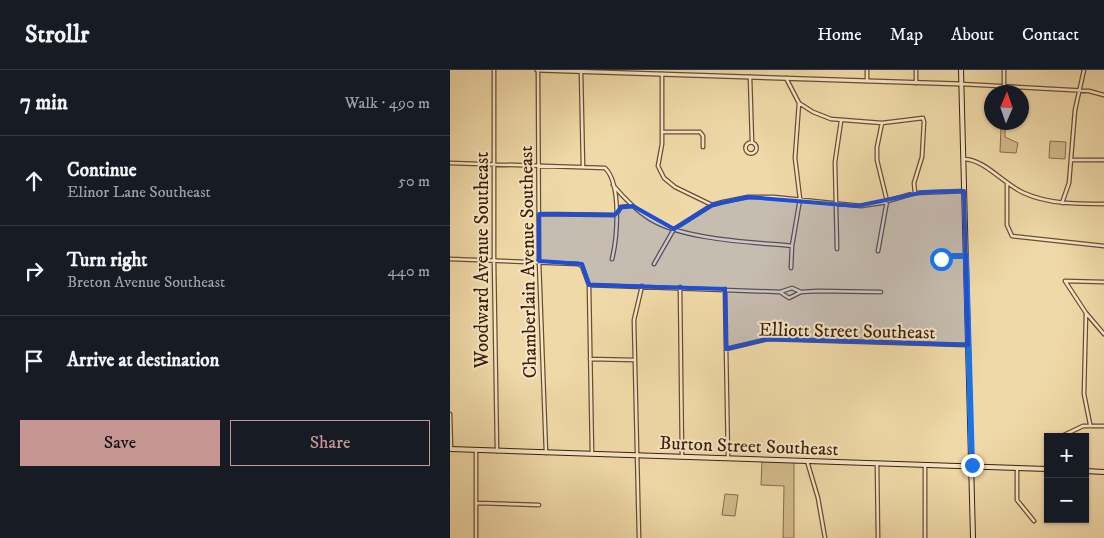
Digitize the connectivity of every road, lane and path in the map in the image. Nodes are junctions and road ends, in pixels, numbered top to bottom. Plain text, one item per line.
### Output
1 (494, 70) edge
2 (537, 70) edge
3 (867, 70) edge
4 (916, 70) edge
5 (961, 70) edge
6 (1004, 70) edge
7 (1084, 70) edge
8 (609, 71) edge
9 (702, 71) edge
10 (581, 72) junction
11 (659, 73) edge
12 (702, 76) junction
13 (750, 77) junction
14 (786, 78) junction
15 (867, 81) junction
16 (916, 83) junction
17 (961, 84) junction
18 (1004, 85) edge
19 (984, 86) edge
20 (1029, 88) edge
21 (1079, 90) junction
22 (1104, 95) edge
23 (800, 103) junction
24 (841, 121) junction
25 (882, 123) junction
26 (662, 132) junction
27 (752, 142) junction
28 (703, 148) dead end
29 (964, 159) junction
30 (1071, 160) junction
31 (1104, 160) edge
32 (450, 163) edge
33 (494, 164) junction
34 (538, 166) junction
35 (583, 167) junction
36 (612, 184) junction
37 (1007, 184) junction
38 (964, 191) junction
39 (915, 193) junction
40 (800, 199) junction
41 (887, 201) junction
42 (1062, 203) junction
43 (1104, 204) edge
44 (712, 205) junction
45 (836, 205) junction
46 (633, 206) junction
47 (538, 214) junction
48 (616, 214) junction
49 (674, 229) junction
50 (792, 246) junction
51 (1104, 246) edge
52 (838, 248) dead end
53 (878, 251) dead end
54 (966, 256) junction
55 (450, 258) edge
56 (941, 259) dead end
57 (494, 260) junction
58 (612, 260) dead end
59 (539, 261) junction
60 (654, 264) dead end
61 (792, 268) dead end
62 (1104, 282) edge
63 (589, 285) junction
64 (642, 286) junction
65 (680, 287) junction
66 (725, 289) junction
67 (780, 292) junction
68 (801, 292) junction
69 (881, 292) dead end
70 (1086, 313) junction
71 (1104, 334) edge
72 (968, 345) junction
73 (726, 349) junction
74 (590, 359) junction
75 (635, 360) junction
76 (450, 414) edge
77 (1090, 424) junction
78 (1104, 426) edge
79 (1068, 433) edge
80 (450, 449) edge
81 (476, 450) junction
82 (497, 451) junction
83 (546, 452) junction
84 (592, 454) junction
85 (637, 455) junction
86 (682, 457) junction
87 (728, 458) junction
88 (807, 460) junction
89 (877, 462) junction
90 (925, 463) junction
91 (972, 465) junction
92 (1017, 467) junction
93 (1044, 469) edge
94 (1089, 471) edge
95 (1104, 472) edge
96 (477, 503) junction
97 (539, 505) dead end
98 (1034, 521) dead end
99 (476, 538) edge
100 (639, 538) edge
101 (825, 538) edge
102 (878, 538) edge
103 (925, 538) edge
104 (973, 538) edge

1 - 33 street, Woodward Avenue Southeast
2 - 10 street
2 - 34 street, Chamberlain Avenue Southeast
3 - 15 street
4 - 16 street
5 - 17 main road
6 - 18 street
7 - 21 street
8 - 10 street
8 - 11 street
9 - 12 street
10 - 35 street
11 - 12 street
11 - 26 street
12 - 13 street
13 - 14 street
13 - 27 street
14 - 15 street
14 - 23 street
15 - 16 street
16 - 17 street
17 - 19 street
17 - 29 main road
20 - 21 street
21 - 22 street
21 - 30 street
23 - 24 street
23 - 40 street
24 - 25 street
24 - 45 street
25 - 39 street
25 - 41 street
26 - 28 street
26 - 44 street
27 - 27 street
29 - 37 street
29 - 38 main road
30 - 31 street
30 - 42 street
32 - 33 street
33 - 34 street
33 - 57 street, Woodward Avenue Southeast
34 - 35 street
34 - 47 street, Chamberlain Avenue Southeast
35 - 36 street
36 - 46 street
36 - 48 street
37 - 42 street
37 - 51 street
38 - 39 street
38 - 54 main road
39 - 41 street
40 - 44 street
40 - 45 street
40 - 50 street
41 - 45 street
41 - 53 street
42 - 43 street
44 - 49 street
45 - 52 street
46 - 48 street
46 - 49 street
47 - 48 street
47 - 59 street, Chamberlain Avenue Southeast
48 - 58 street
49 - 50 street
49 - 60 street
50 - 61 street
54 - 56 street
54 - 72 main road
55 - 57 street
57 - 59 street
57 - 82 street, Woodward Avenue Southeast
59 - 63 street
59 - 83 street, Chamberlain Avenue Southeast
62 - 70 street
63 - 64 street
63 - 74 street
64 - 65 street
64 - 75 street
65 - 66 street
65 - 86 street
66 - 67 street
66 - 73 street
67 - 68 street
67 - 68 street
68 - 69 street
70 - 71 street
70 - 77 street
72 - 73 street, Elliott Street Southeast
72 - 91 main road
73 - 87 street
74 - 75 street
74 - 84 street
75 - 85 street
76 - 80 street
77 - 78 street
77 - 79 street
80 - 81 main road, Burton Street Southeast
81 - 82 main road, Burton Street Southeast
81 - 96 street
82 - 83 main road, Burton Street Southeast
83 - 84 main road, Burton Street Southeast
84 - 85 main road, Burton Street Southeast
85 - 86 main road, Burton Street Southeast
85 - 100 street
86 - 87 main road, Burton Street Southeast
87 - 88 main road, Burton Street Southeast
88 - 89 main road, Burton Street Southeast
88 - 101 street
89 - 90 main road, Burton Street Southeast
89 - 102 street
90 - 91 main road, Burton Street Southeast
90 - 103 street
91 - 92 main road, Burton Street Southeast
91 - 104 main road
92 - 93 main road, Burton Street Southeast
92 - 98 street
94 - 95 main road
96 - 97 street
96 - 99 street

